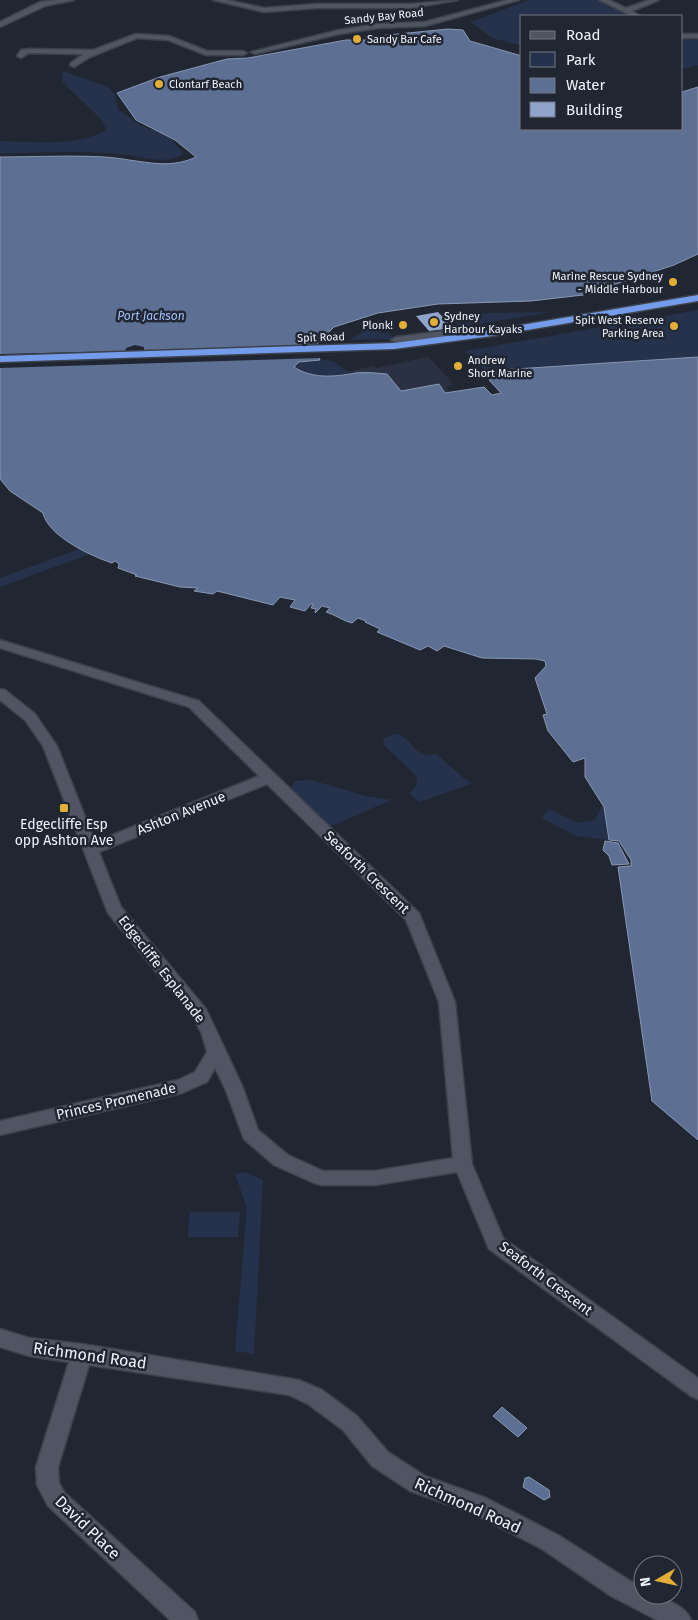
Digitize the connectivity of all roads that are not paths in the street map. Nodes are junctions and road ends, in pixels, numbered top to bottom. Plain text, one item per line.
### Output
1 (70, 0) edge
2 (217, 0) edge
3 (454, 0) edge
4 (515, 0) edge
5 (603, 0) edge
6 (655, 0) edge
7 (626, 11) junction
8 (635, 15) edge
9 (0, 25) edge
10 (683, 36) edge
11 (698, 36) edge
12 (93, 52) junction
13 (21, 56) dead end
14 (74, 65) dead end
15 (698, 298) edge
16 (698, 306) edge
17 (461, 332) dead end
18 (396, 340) dead end
19 (335, 352) junction
20 (0, 359) edge
21 (0, 363) edge
22 (0, 644) edge
23 (0, 692) edge
24 (270, 777) junction
25 (92, 849) junction
26 (216, 1052) junction
27 (0, 1128) edge
28 (463, 1164) junction
29 (0, 1338) edge
30 (82, 1353) junction
31 (698, 1390) edge
32 (187, 1620) edge
33 (680, 1620) edge

1 - 9 street
2 - 3 street
4 - 12 street, Sandy Bay Road
5 - 7 street
6 - 7 street
7 - 8 street
10 - 11 street
12 - 13 street
12 - 14 street
15 - 19 highway, Spit Road
16 - 19 highway, Spit Road
17 - 18 street
19 - 20 highway, Spit Road
19 - 21 highway, Spit Road
22 - 24 street, Seaforth Crescent
23 - 25 street, Edgecliffe Esplanade
24 - 25 street, Ashton Avenue
24 - 28 street, Seaforth Crescent
25 - 26 street, Edgecliffe Esplanade
26 - 27 street, Princes Promenade
26 - 28 street, Edgecliffe Esplanade
28 - 31 street, Seaforth Crescent
29 - 30 street, Richmond Road
30 - 32 street, David Place
30 - 33 street, Richmond Road

